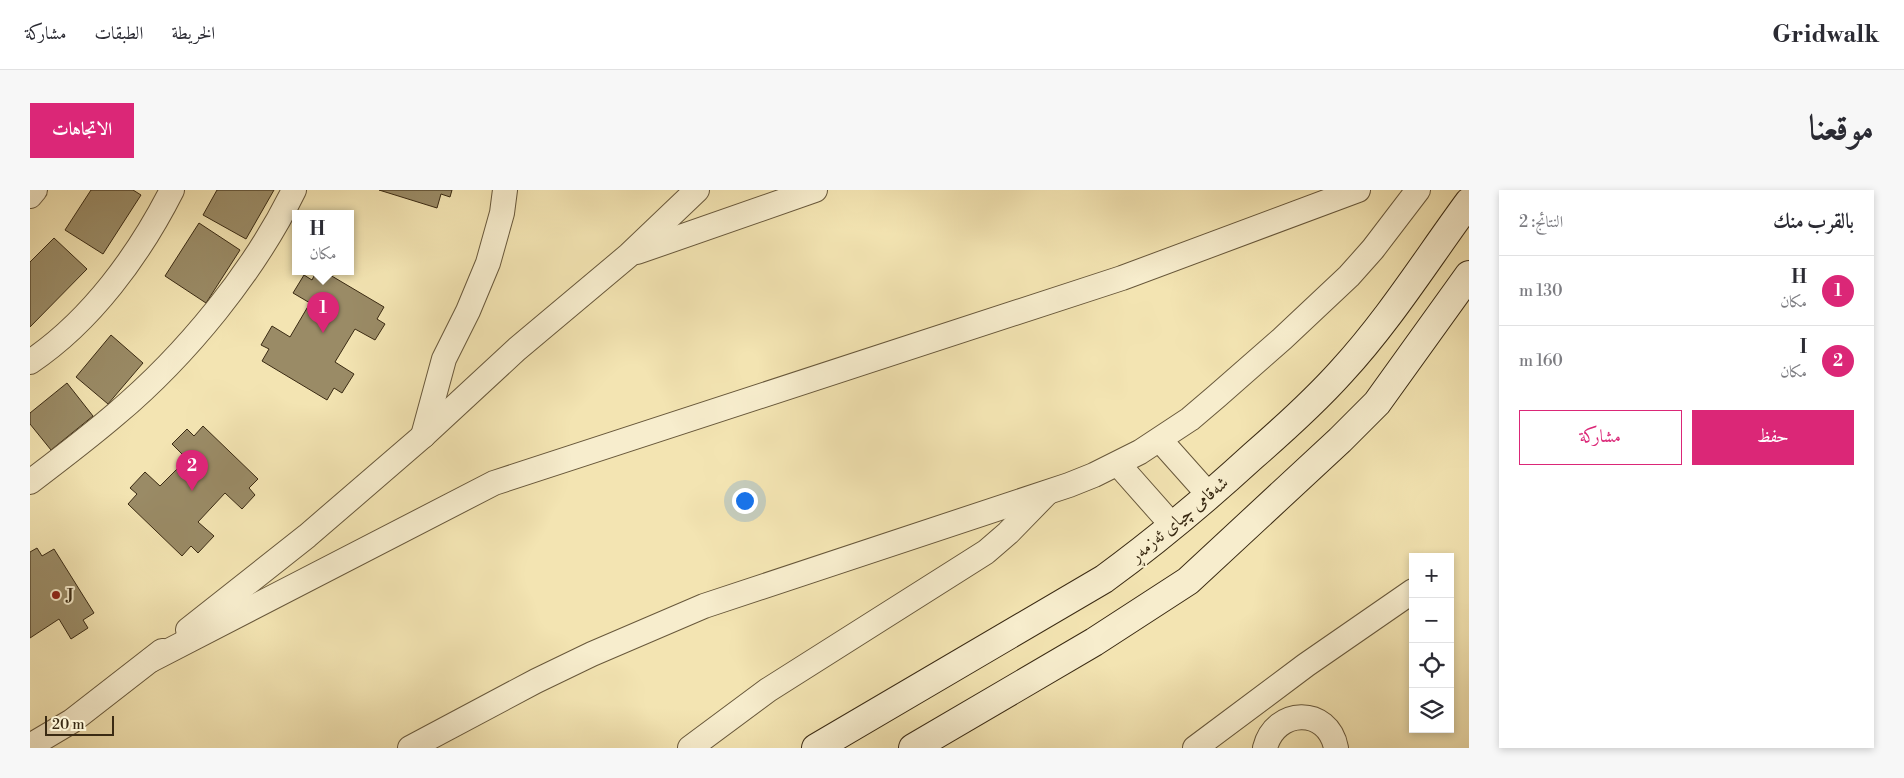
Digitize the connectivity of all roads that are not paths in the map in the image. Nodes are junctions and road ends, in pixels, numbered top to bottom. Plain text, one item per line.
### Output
1 (35, 190) edge
2 (172, 190) edge
3 (294, 190) edge
4 (505, 190) edge
5 (697, 190) edge
6 (814, 190) edge
7 (1358, 190) edge
8 (1418, 190) edge
9 (30, 196) edge
10 (1469, 202) edge
11 (629, 254) junction
12 (1469, 275) edge
13 (30, 362) edge
14 (423, 436) junction
15 (1160, 440) junction
16 (1118, 464) junction
17 (30, 482) edge
18 (1048, 491) junction
19 (1209, 495) junction
20 (1172, 525) junction
21 (1409, 594) edge
22 (151, 660) junction
23 (30, 746) edge
24 (410, 748) edge
25 (690, 748) edge
26 (816, 748) edge
27 (914, 748) edge
28 (1195, 748) edge
29 (1265, 748) edge
30 (1336, 748) edge

1 - 9 street
2 - 13 street
3 - 17 street
4 - 14 street
5 - 11 street
6 - 11 street
7 - 22 street
8 - 15 street
10 - 19 main road, شەقامی چیای ئەزمەڕ
11 - 14 street
12 - 27 main road
14 - 22 street
15 - 16 street
15 - 19 street
16 - 18 street
16 - 20 street
18 - 24 street
18 - 25 street
19 - 20 main road, شەقامی چیای ئەزمەڕ
20 - 26 main road, شەقامی چیای ئەزمەڕ
21 - 28 street
22 - 23 street
29 - 30 street

